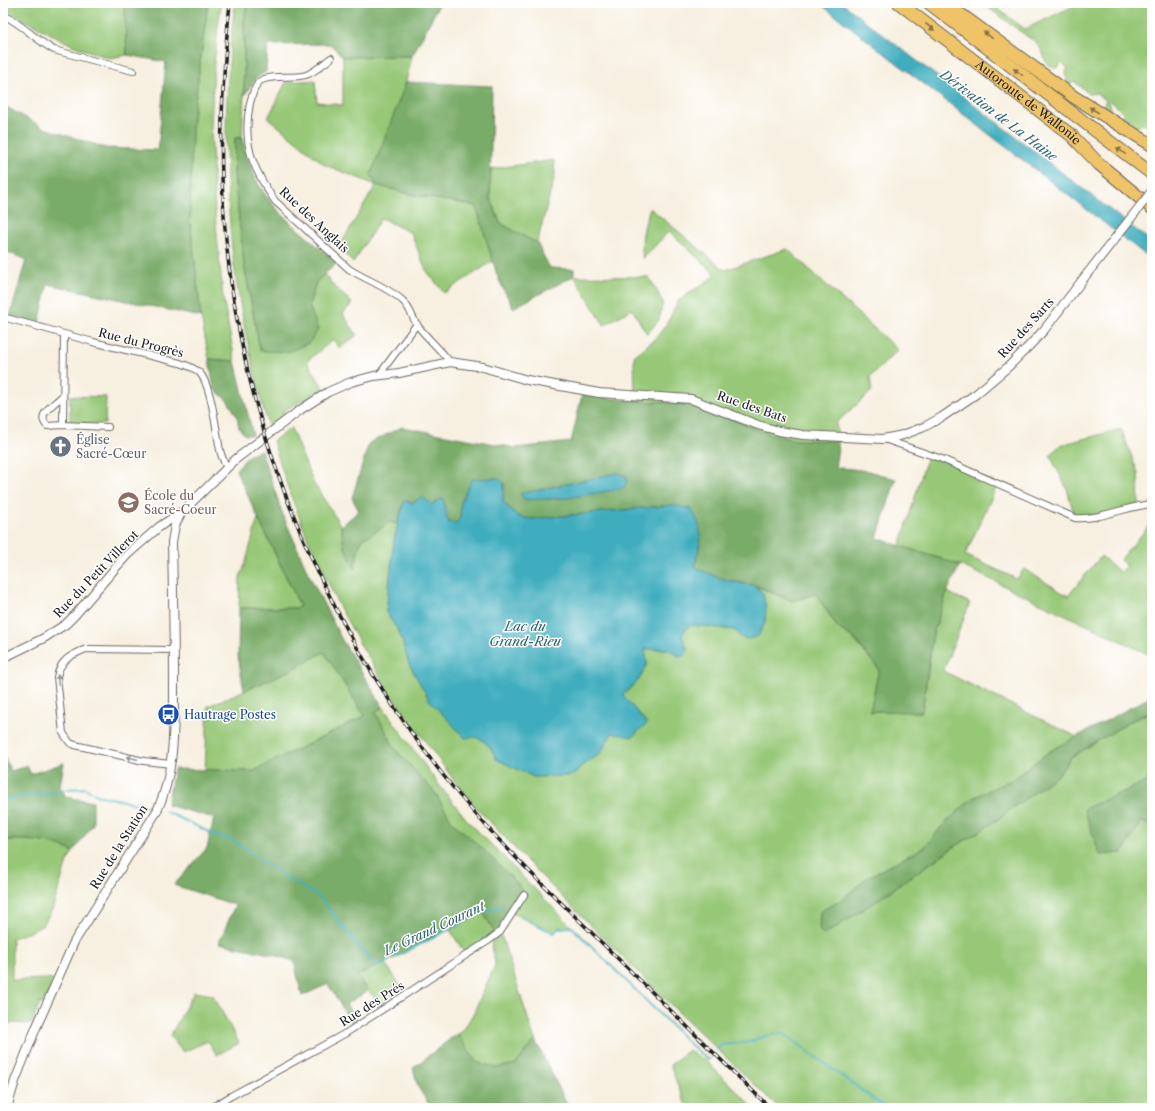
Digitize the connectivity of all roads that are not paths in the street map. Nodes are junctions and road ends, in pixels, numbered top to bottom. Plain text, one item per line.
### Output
1 (899, 3) edge
2 (929, 3) edge
3 (944, 3) edge
4 (3, 15) edge
5 (331, 58) dead end
6 (133, 71) dead end
7 (1071, 136) junction
8 (1152, 144) edge
9 (1152, 174) edge
10 (1152, 191) edge
11 (1152, 198) edge
12 (1152, 208) edge
13 (3, 317) edge
14 (417, 324) junction
15 (64, 334) junction
16 (450, 362) junction
17 (379, 375) junction
18 (63, 395) junction
19 (63, 425) junction
20 (108, 427) dead end
21 (271, 432) joint
22 (882, 439) junction
23 (227, 468) junction
24 (1152, 504) edge
25 (183, 511) junction
26 (174, 650) junction
27 (3, 658) edge
28 (171, 764) junction
29 (524, 895) dead end
30 (7, 1108) edge
31 (211, 1108) edge

1 -> 7 highway, Autoroute de Wallonie
9 -> 2 highway
8 -> 3 highway
4 - 6 street
5 - 14 street, Rue des Anglais
7 - 11 highway
7 - 12 highway, Autoroute de Wallonie
10 - 22 street, Rue des Sarts, bridge
13 - 15 street, Rue du Progrès
14 - 16 street, Rue des Anglais
14 - 17 street
15 - 18 street
15 - 23 street, Rue du Progrès
16 - 17 street, Rue des Bats
16 - 22 street, Rue des Bats
17 - 21 street, Rue des Bats
18 - 19 street
18 - 19 street
19 - 20 street
21 - 23 street, Rue du Petit Villerot
22 - 24 street, Rue des Bats
23 - 25 street, Rue du Petit Villerot
25 - 26 street, Rue de la Station
25 - 27 street, Rue du Petit Villerot
26 - 28 street, Rue de la Station
28 -> 26 street
28 - 30 street, Rue de la Station
29 - 31 street, Rue des Prés

